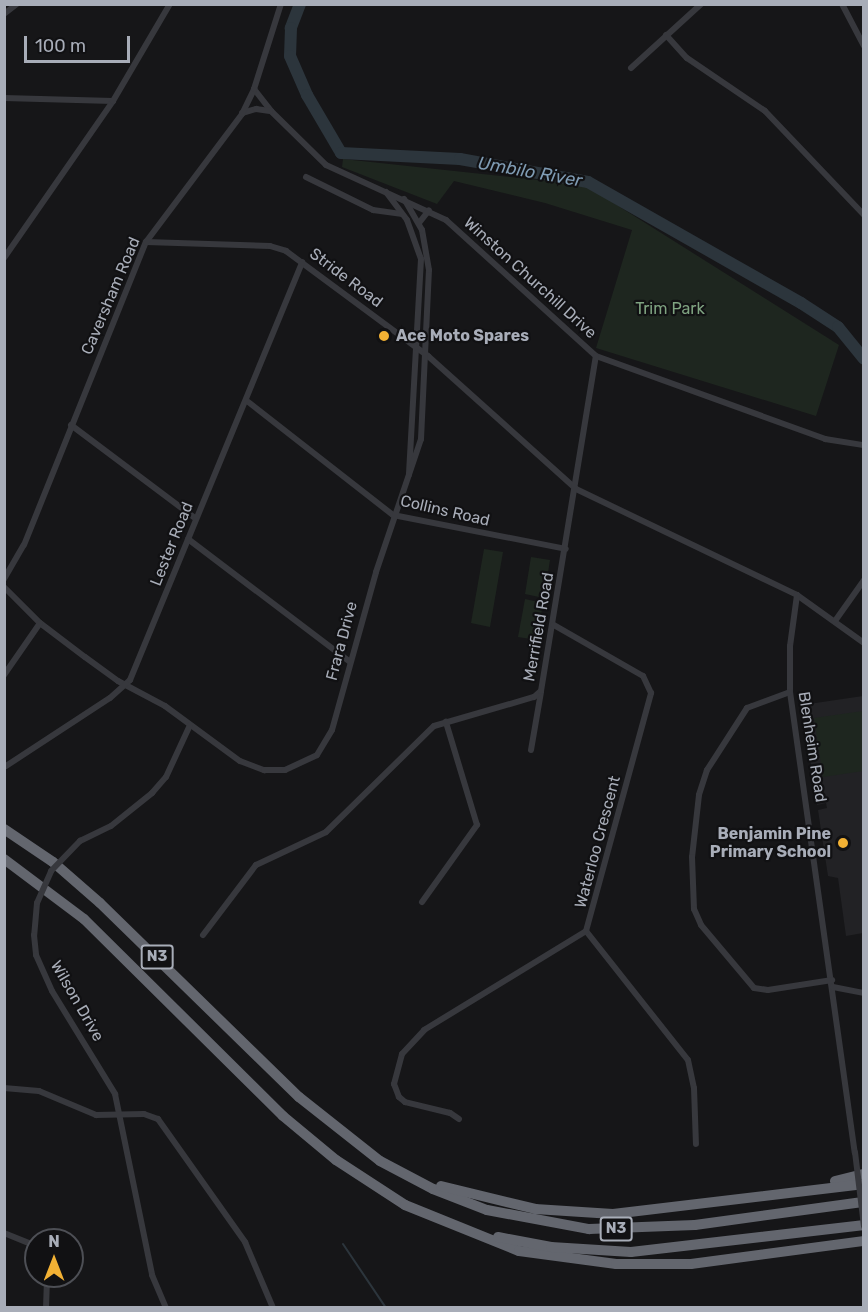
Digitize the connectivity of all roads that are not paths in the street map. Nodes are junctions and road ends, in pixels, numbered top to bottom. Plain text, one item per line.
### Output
1 (17, 4) edge
2 (170, 4) edge
3 (281, 4) edge
4 (700, 4) edge
5 (842, 4) edge
6 (4, 14) edge
7 (666, 35) junction
8 (864, 46) edge
9 (631, 68) dead end
10 (254, 89) junction
11 (4, 98) edge
12 (113, 101) junction
13 (271, 111) junction
14 (242, 114) junction
15 (306, 177) dead end
16 (385, 192) junction
17 (404, 199) junction
18 (429, 210) junction
19 (401, 214) junction
20 (864, 215) edge
21 (419, 223) junction
22 (146, 242) junction
23 (4, 258) edge
24 (302, 262) junction
25 (418, 349) junction
26 (428, 356) junction
27 (596, 356) junction
28 (247, 401) junction
29 (71, 426) junction
30 (864, 445) edge
31 (409, 478) junction
32 (576, 489) junction
33 (393, 515) junction
34 (196, 519) junction
35 (188, 539) junction
36 (566, 549) junction
37 (4, 579) edge
38 (864, 580) edge
39 (4, 587) edge
40 (797, 595) junction
41 (835, 621) junction
42 (40, 623) junction
43 (554, 625) junction
44 (864, 643) edge
45 (350, 662) junction
46 (4, 675) edge
47 (126, 685) junction
48 (541, 691) junction
49 (790, 692) junction
50 (446, 722) junction
51 (190, 725) junction
52 (531, 750) dead end
53 (6, 766) edge
54 (4, 829) edge
55 (4, 859) edge
56 (422, 902) dead end
57 (586, 931) junction
58 (203, 935) dead end
59 (833, 984) junction
60 (864, 993) edge
61 (4, 1088) edge
62 (120, 1114) junction
63 (459, 1119) dead end
64 (696, 1144) dead end
65 (380, 1161) junction
66 (864, 1174) edge
67 (864, 1184) edge
68 (750, 1199) junction
69 (864, 1202) edge
70 (864, 1226) edge
71 (469, 1231) junction
72 (4, 1233) edge
73 (24, 1241) edge
74 (864, 1241) edge
75 (47, 1288) edge
76 (46, 1308) edge
77 (166, 1308) edge
78 (273, 1308) edge

1 - 6 street
2 - 12 street
3 - 10 street, Caversham Road
4 - 7 street
5 - 8 street
7 - 9 street
7 - 20 street
10 - 13 street, Winston Churchill Drive
10 - 14 street, Caversham Road
11 - 12 street
12 - 23 street
13 - 14 street
13 - 16 street, Winston Churchill Drive
14 - 22 street, Caversham Road
15 - 19 street
16 - 17 street, Winston Churchill Drive
16 - 19 street, Frara Drive
17 - 18 street, Winston Churchill Drive
17 - 21 street, Frara Drive
18 - 21 street
18 - 27 street, Winston Churchill Drive
19 - 25 street, Frara Drive
21 - 26 street, Frara Drive
22 - 24 street, Stride Road
22 - 29 street, Caversham Road
24 - 25 street, Stride Road
24 - 28 street, Lester Road
25 - 26 street, Stride Road
25 - 31 street, Frara Drive
26 - 31 street, Frara Drive
26 - 32 street, Stride Road
27 - 30 street, Winston Churchill Drive
27 - 32 street, Merrifield Road
28 - 33 street, Collins Road
28 - 34 street, Lester Road
29 - 34 street
29 - 37 street, Caversham Road
31 - 33 street, Frara Drive
32 - 36 street, Merrifield Road
32 - 40 street, Stride Road
33 - 36 street, Collins Road
33 - 45 street, Frara Drive
34 - 35 street, Lester Road
35 - 45 street
35 - 47 street, Lester Road
36 - 43 street, Merrifield Road
38 - 41 street
39 - 42 street
40 - 41 street, Stride Road
40 - 49 street, Blenheim Road
41 - 44 street, Stride Road
42 - 46 street
42 - 47 street
43 - 48 street, Merrifield Road
43 - 57 street, Waterloo Crescent
45 - 51 street, Frara Drive
47 - 51 street
47 - 53 street
48 - 50 street, Merrifield Road
48 - 52 street
49 - 59 street, Blenheim Road
49 - 59 street
50 - 56 street
50 - 58 street, Merrifield Road
51 - 62 street, Wilson Drive, bridge
54 - 65 highway, N3
55 - 71 highway, N3
57 - 63 street, Waterloo Crescent
57 - 64 street
59 - 60 street
59 - 70 street, Blenheim Road, bridge
61 - 62 street
62 - 77 street, Wilson Drive
62 - 78 street
65 - 68 highway
65 - 69 highway, N3
66 - 68 highway
67 - 68 highway
70 - 71 highway, N3
71 - 74 highway
72 - 73 street
75 - 76 street

